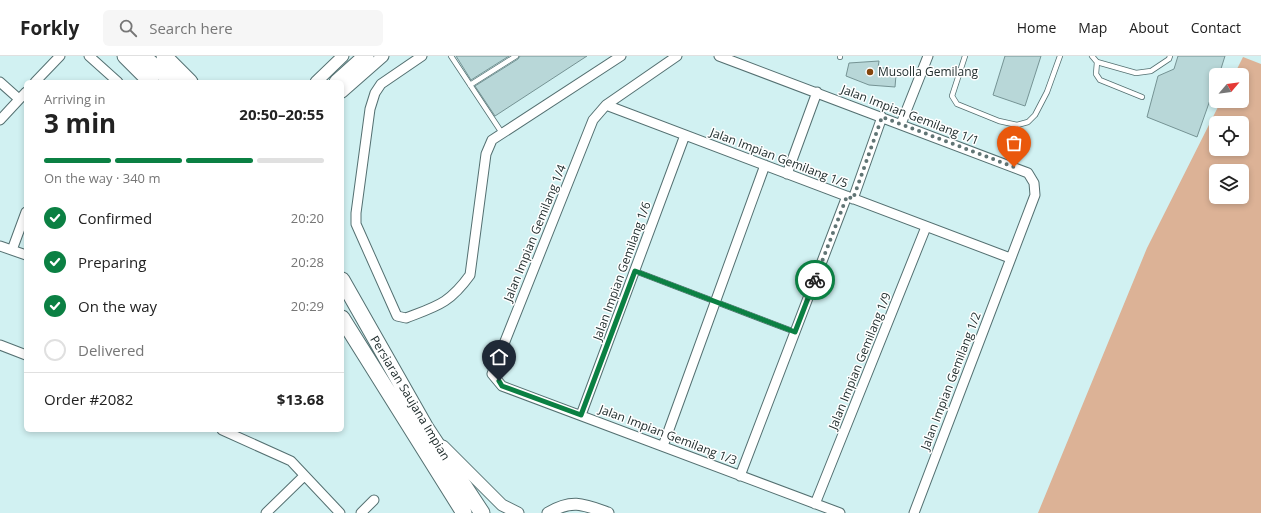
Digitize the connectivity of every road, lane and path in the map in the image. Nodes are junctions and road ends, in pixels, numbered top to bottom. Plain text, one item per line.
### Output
1 (60, 56) edge
2 (89, 56) edge
3 (125, 56) edge
4 (142, 56) edge
5 (164, 56) edge
6 (366, 56) edge
7 (383, 56) edge
8 (422, 56) edge
9 (451, 56) edge
10 (516, 56) edge
11 (677, 56) edge
12 (719, 56) edge
13 (928, 56) edge
14 (965, 56) edge
15 (1060, 56) edge
16 (1092, 56) edge
17 (1170, 56) edge
18 (618, 57) edge
19 (347, 61) edge
20 (1097, 62) junction
21 (37, 80) edge
22 (116, 80) edge
23 (149, 80) edge
24 (170, 80) edge
25 (188, 80) edge
26 (319, 80) edge
27 (338, 80) edge
28 (0, 82) edge
29 (470, 85) junction
30 (344, 90) edge
31 (817, 92) junction
32 (24, 94) edge
33 (1142, 97) dead end
34 (19, 99) junction
35 (606, 105) junction
36 (882, 117) junction
37 (0, 120) edge
38 (902, 124) junction
39 (502, 133) junction
40 (685, 135) junction
41 (765, 165) junction
42 (787, 174) junction
43 (850, 198) junction
44 (24, 217) edge
45 (926, 226) junction
46 (0, 246) edge
47 (12, 250) junction
48 (24, 254) edge
49 (1010, 258) junction
50 (635, 271) junction
51 (344, 284) edge
52 (715, 302) junction
53 (344, 321) edge
54 (795, 332) junction
55 (0, 345) edge
56 (24, 354) edge
57 (492, 374) joint
58 (581, 415) junction
59 (426, 428) junction
60 (226, 432) edge
61 (663, 446) junction
62 (304, 476) junction
63 (740, 476) junction
64 (374, 500) dead end
65 (815, 504) junction
66 (266, 513) edge
67 (340, 513) edge
68 (361, 513) edge
69 (464, 513) edge
70 (482, 513) edge
71 (518, 513) edge
72 (548, 513) edge
73 (608, 513) edge
74 (840, 513) edge
75 (914, 513) edge

1 - 21 street
2 - 22 street
3 - 23 highway
4 - 24 highway
5 - 25 highway
6 - 19 highway
7 - 30 street
8 - 39 street
9 - 29 lane
10 - 29 lane
11 - 35 street
12 - 31 street, Jalan Impian Gemilang 1/1
13 - 38 street
14 - 15 lane
16 - 20 lane
17 - 20 lane
18 - 39 street
19 - 26 street
19 - 27 highway
20 - 33 lane
28 - 34 street
29 - 39 lane
31 - 36 street, Jalan Impian Gemilang 1/1
31 - 42 street
32 - 34 street
34 - 37 street
35 - 40 street, Jalan Impian Gemilang 1/5
35 - 57 street, Jalan Impian Gemilang 1/4
36 - 38 street, Jalan Impian Gemilang 1/1
36 - 43 street
38 - 49 street, Jalan Impian Gemilang 1/1
40 - 41 street, Jalan Impian Gemilang 1/5
40 - 50 street, Jalan Impian Gemilang 1/6
41 - 42 street, Jalan Impian Gemilang 1/5
41 - 52 street
42 - 43 street, Jalan Impian Gemilang 1/5
43 - 45 street, Jalan Impian Gemilang 1/5
43 - 54 street
44 - 47 street
45 - 49 street, Jalan Impian Gemilang 1/5
45 - 65 street, Jalan Impian Gemilang 1/9
46 - 47 street
47 - 48 street
49 - 75 street, Jalan Impian Gemilang 1/2
50 - 52 lane
50 - 58 street, Jalan Impian Gemilang 1/6
51 - 59 highway, Persiaran Saujana Impian
52 - 54 lane
52 - 61 street
53 - 69 highway, Persiaran Saujana Impian
54 - 63 street
55 - 56 street
57 - 58 street, Jalan Impian Gemilang 1/3
58 - 61 street, Jalan Impian Gemilang 1/3
59 - 70 highway, Persiaran Saujana Impian
59 - 71 street
60 - 62 street
61 - 63 street, Jalan Impian Gemilang 1/3
62 - 66 street
62 - 67 street
63 - 65 street, Jalan Impian Gemilang 1/3
64 - 68 street
65 - 74 street, Jalan Impian Gemilang 1/3
72 - 73 street

